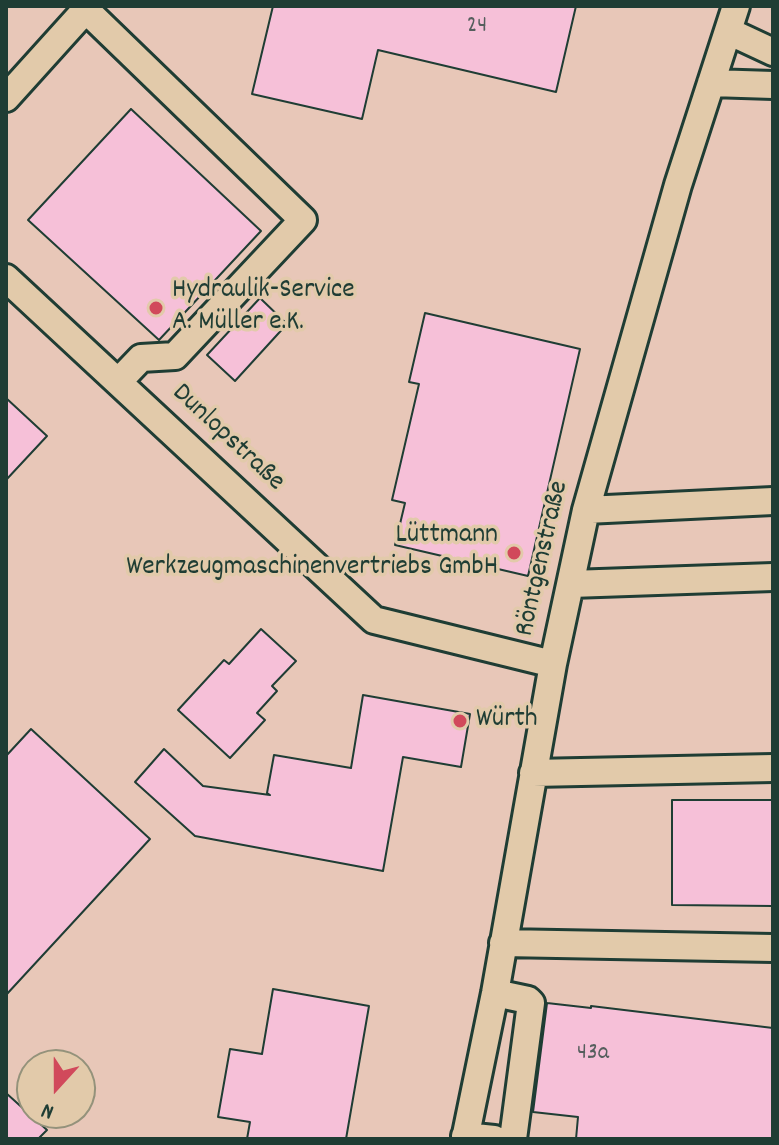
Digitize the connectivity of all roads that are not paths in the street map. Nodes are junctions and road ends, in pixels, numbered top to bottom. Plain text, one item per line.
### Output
1 (87, 8) edge
2 (732, 18) edge
3 (773, 52) edge
4 (711, 83) junction
5 (773, 85) edge
6 (6, 98) edge
7 (6, 278) edge
8 (118, 382) junction
9 (773, 501) edge
10 (586, 510) junction
11 (773, 577) edge
12 (571, 584) junction
13 (553, 664) junction
14 (773, 768) edge
15 (533, 773) junction
16 (503, 943) junction
17 (773, 948) edge
18 (495, 993) junction
19 (465, 1137) edge
20 (494, 1139) edge
21 (513, 1139) edge

1 - 6 street
1 - 8 street
2 - 3 street
2 - 4 street, Röntgenstraße
4 - 5 street
4 - 10 street, Röntgenstraße
7 - 8 street, Dunlopstraße
8 - 13 street, Dunlopstraße
9 - 10 street
10 - 12 street, Röntgenstraße
11 - 12 street
12 - 13 street, Röntgenstraße
13 - 15 street, Röntgenstraße
14 - 15 street
15 - 16 street, Röntgenstraße
16 - 17 street
16 - 18 street, Röntgenstraße
18 - 19 street, Röntgenstraße
18 - 21 street
19 - 20 street

